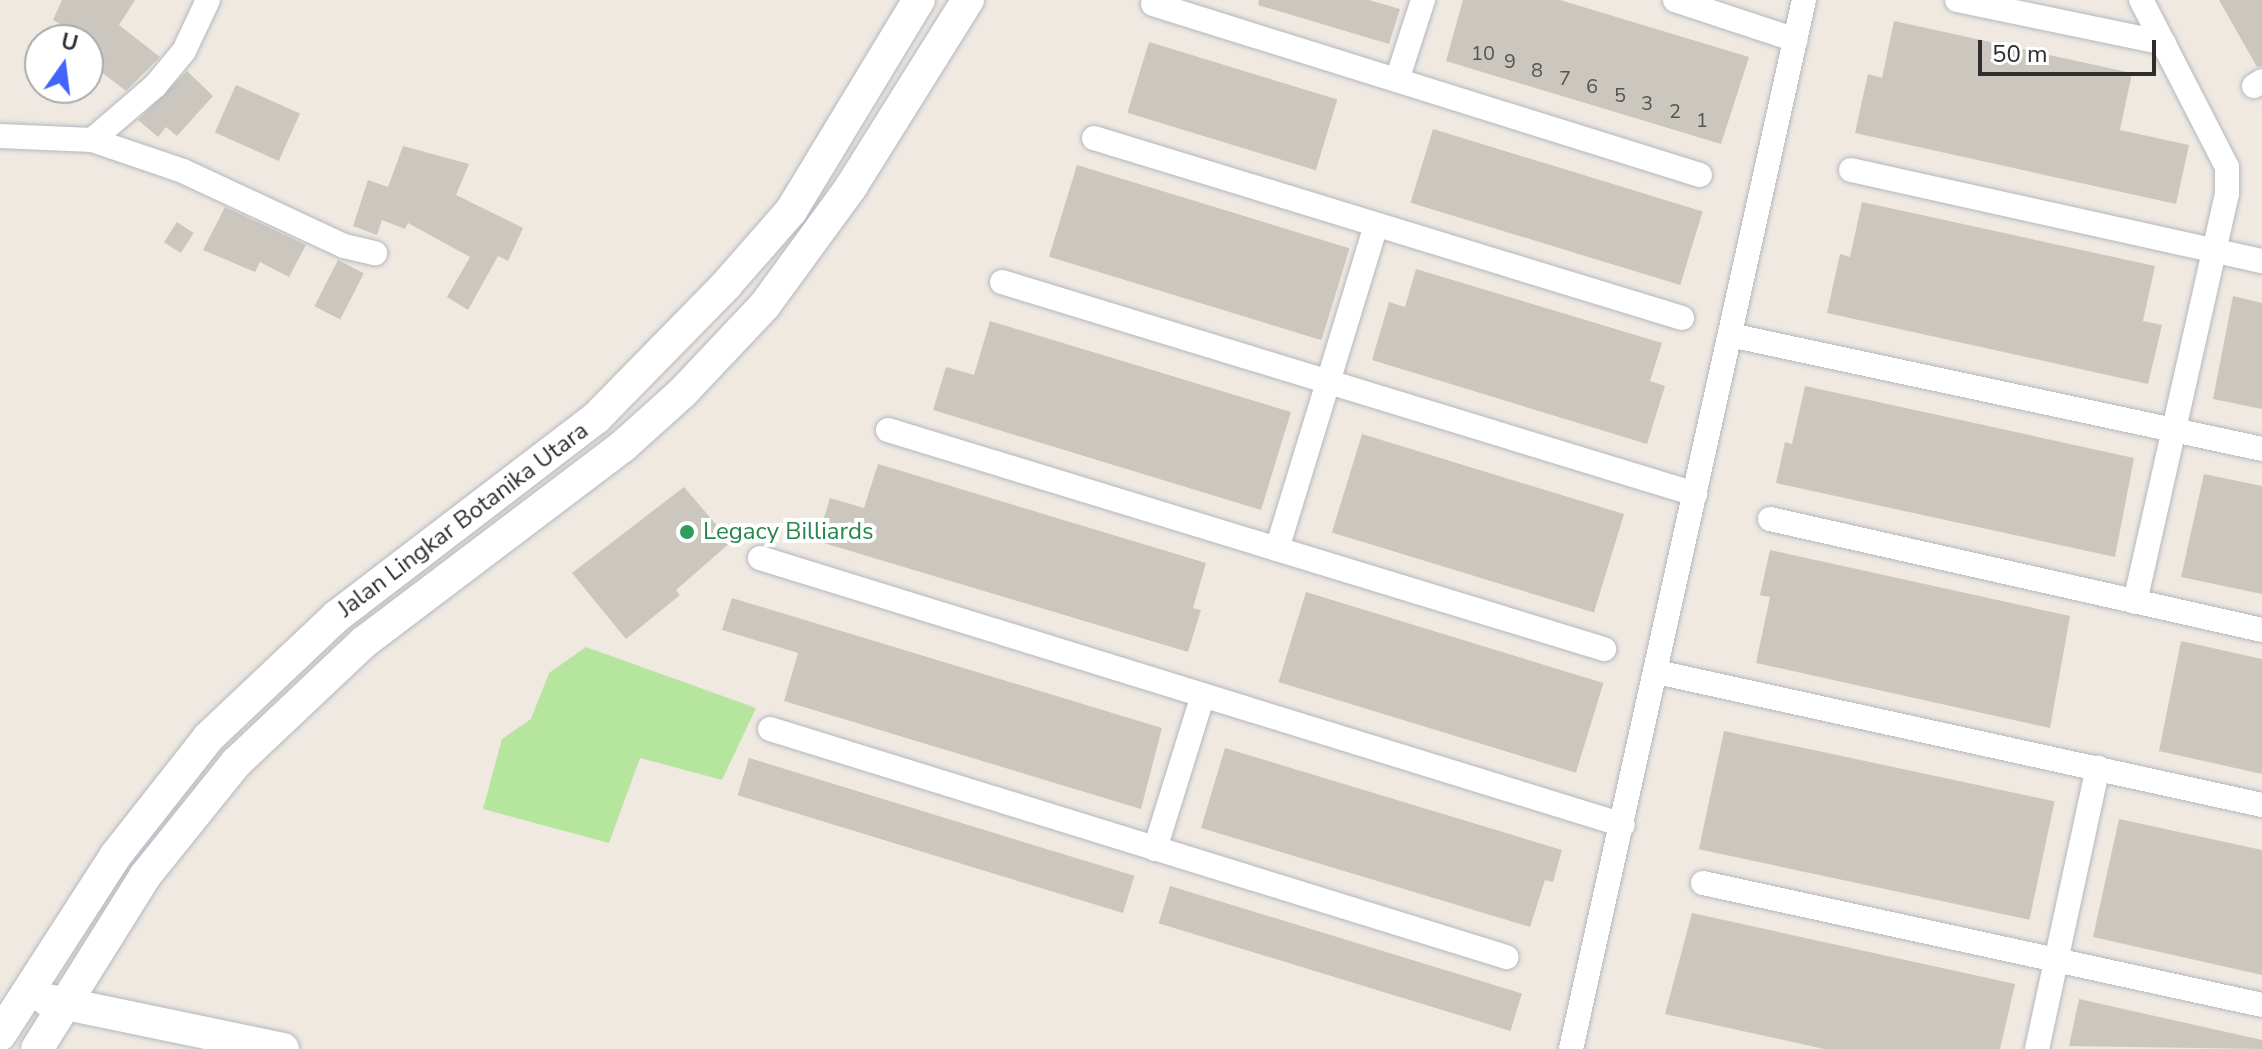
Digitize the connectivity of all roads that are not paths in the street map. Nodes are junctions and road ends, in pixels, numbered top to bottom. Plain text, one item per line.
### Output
1 (208, 0) edge
2 (919, 0) edge
3 (968, 0) edge
4 (1423, 0) edge
5 (1675, 0) edge
6 (1804, 0) edge
7 (1957, 0) edge
8 (2141, 0) edge
9 (1153, 4) dead end
10 (1796, 40) junction
11 (2164, 43) junction
12 (1397, 80) junction
13 (864, 94) junction
14 (898, 114) junction
15 (0, 136) edge
16 (1094, 138) dead end
17 (92, 140) junction
18 (1851, 170) dead end
19 (1700, 175) dead end
20 (1376, 225) junction
21 (2214, 250) junction
22 (375, 253) dead end
23 (2262, 261) edge
24 (1002, 282) dead end
25 (1682, 318) dead end
26 (1730, 335) junction
27 (1328, 382) junction
28 (888, 430) dead end
29 (2173, 431) junction
30 (2262, 449) edge
31 (1695, 494) junction
32 (1770, 519) dead end
33 (1277, 549) junction
34 (760, 558) dead end
35 (2135, 602) junction
36 (2262, 630) edge
37 (1604, 649) dead end
38 (1657, 672) junction
39 (1203, 695) junction
40 (770, 729) dead end
41 (2098, 768) junction
42 (2262, 805) edge
43 (1623, 825) junction
44 (1155, 849) junction
45 (1703, 883) dead end
46 (1506, 957) dead end
47 (2056, 960) junction
48 (11, 991) edge
49 (65, 1004) junction
50 (2262, 1005) edge
51 (0, 1035) edge
52 (37, 1049) edge
53 (283, 1049) edge
54 (1571, 1049) edge
55 (2037, 1049) edge

1 - 17 street
2 - 13 street, Jalan Lingkar Botanika Utara
3 - 14 street, Jalan Lingkar Botanika Utara
4 - 12 street
5 - 10 street
6 - 10 street
7 - 11 street
8 - 11 street
9 - 12 street
10 - 26 street
11 - 21 street
12 - 19 street
13 - 14 street
13 - 48 street, Jalan Lingkar Botanika Utara
14 - 49 street, Jalan Lingkar Botanika Utara
15 - 17 street
16 - 20 street
17 - 22 street
18 - 21 street
20 - 25 street
20 - 27 street
21 - 23 street
21 - 29 street
24 - 27 street
26 - 29 street
26 - 31 street
27 - 31 street
27 - 33 street
28 - 33 street
29 - 30 street
29 - 35 street
31 - 38 street
32 - 35 street
33 - 37 street
34 - 39 street
35 - 36 street
38 - 41 street
38 - 43 street
39 - 43 street
39 - 44 street
40 - 44 street
41 - 42 street
41 - 47 street
43 - 54 street
44 - 46 street
45 - 47 street
47 - 50 street
47 - 55 street
48 - 49 street
48 - 51 street, Jalan Lingkar Botanika Utara
49 - 52 street, Jalan Lingkar Botanika Utara
49 - 53 street

